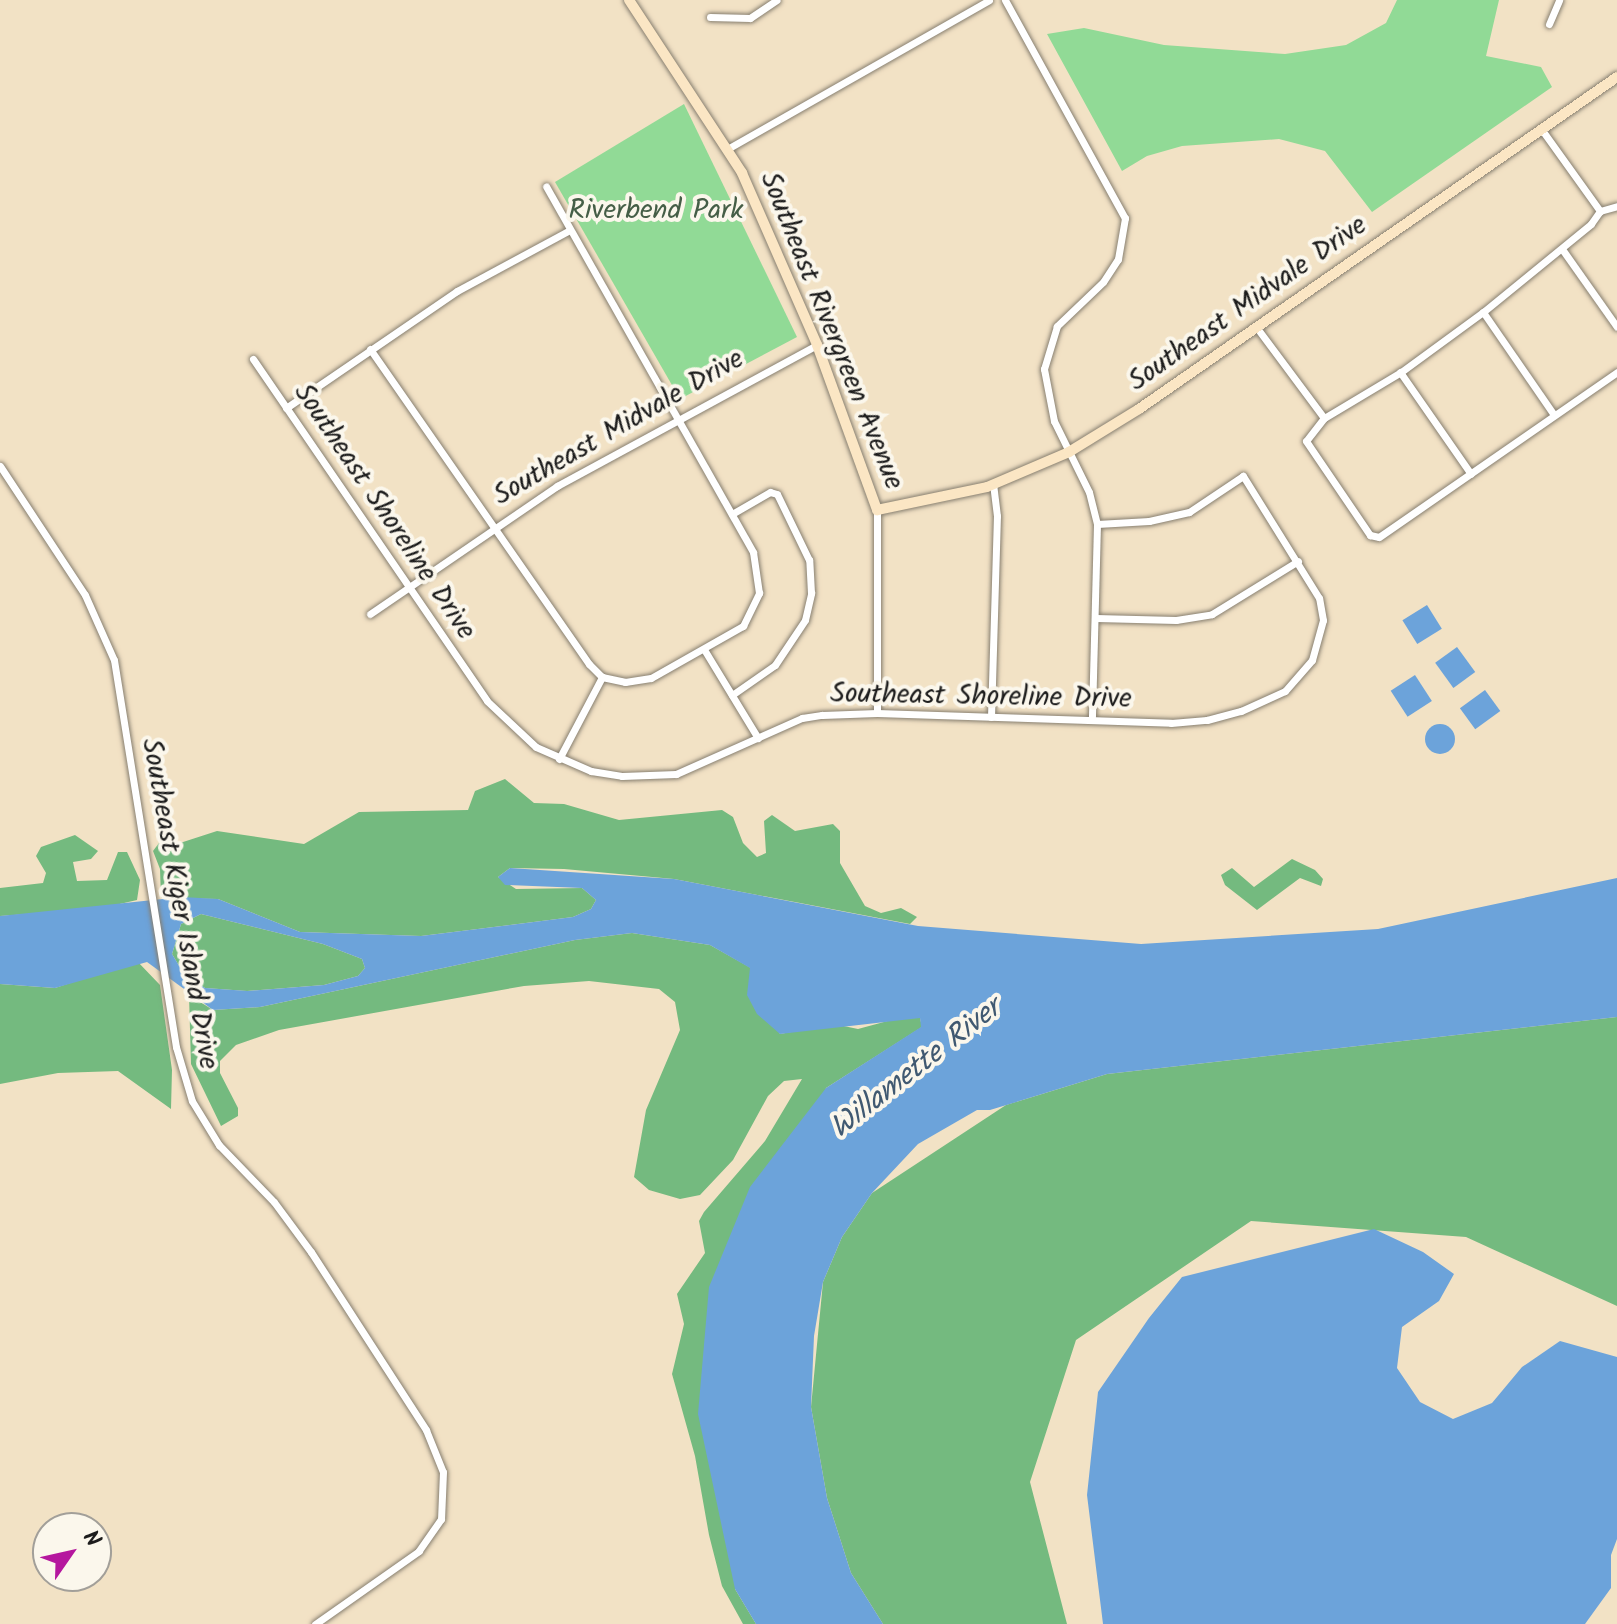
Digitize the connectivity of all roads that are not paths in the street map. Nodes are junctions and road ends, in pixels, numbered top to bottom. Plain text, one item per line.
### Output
1 (629, 0) edge
2 (777, 0) edge
3 (989, 0) edge
4 (1005, 0) edge
5 (1559, 0) edge
6 (710, 17) dead end
7 (1549, 24) dead end
8 (1617, 77) edge
9 (1542, 130) junction
10 (729, 148) junction
11 (546, 186) dead end
12 (1617, 206) edge
13 (1600, 211) junction
14 (570, 230) junction
15 (1562, 249) junction
16 (1483, 312) junction
17 (1617, 327) edge
18 (1257, 328) junction
19 (817, 345) junction
20 (370, 349) junction
21 (253, 359) dead end
22 (1400, 372) junction
23 (1617, 372) edge
24 (286, 408) junction
25 (1554, 415) junction
26 (1324, 418) junction
27 (678, 419) junction
28 (1069, 452) junction
29 (0, 466) edge
30 (1471, 474) junction
31 (993, 485) junction
32 (877, 510) junction
33 (732, 514) junction
34 (1097, 524) junction
35 (495, 528) junction
36 (1298, 561) junction
37 (408, 588) junction
38 (370, 614) dead end
39 (1096, 618) junction
40 (705, 651) junction
41 (602, 677) junction
42 (732, 695) junction
43 (877, 713) junction
44 (991, 717) junction
45 (1092, 720) junction
46 (758, 738) junction
47 (559, 759) junction
48 (315, 1624) edge

1 - 10 street, Southeast Rivergreen Avenue
2 - 6 street
3 - 10 street
4 - 28 street
5 - 7 street
8 - 9 street, Southeast Midvale Drive
9 - 13 street
9 - 18 street, Southeast Midvale Drive
10 - 19 street, Southeast Rivergreen Avenue
11 - 14 street
12 - 13 street
13 - 15 street
14 - 20 street
14 - 27 street
15 - 16 street
15 - 17 street
16 - 22 street
16 - 25 street
18 - 26 street
18 - 28 street, Southeast Midvale Drive
19 - 27 street, Southeast Midvale Drive
19 - 32 street, Southeast Rivergreen Avenue
20 - 24 street
20 - 35 street
21 - 24 street, Southeast Shoreline Drive
22 - 26 street
22 - 30 street
23 - 25 street
24 - 37 street, Southeast Shoreline Drive
25 - 30 street
26 - 30 street
27 - 33 street
27 - 35 street, Southeast Midvale Drive
28 - 31 street, Southeast Midvale Drive
28 - 34 street
29 - 48 street, Southeast Kiger Island Drive
31 - 32 street, Southeast Midvale Drive
31 - 44 street
32 - 43 street, Southeast Rivergreen Avenue
33 - 40 street
33 - 42 street
34 - 36 street, Southeast Shoreline Drive
34 - 39 street
35 - 37 street, Southeast Midvale Drive
35 - 41 street
36 - 39 street
36 - 45 street, Southeast Shoreline Drive
37 - 38 street, Southeast Midvale Drive
37 - 47 street, Southeast Shoreline Drive
39 - 45 street
40 - 41 street
40 - 42 street
41 - 47 street
42 - 46 street
43 - 44 street, Southeast Shoreline Drive
43 - 46 street, Southeast Shoreline Drive
44 - 45 street, Southeast Shoreline Drive
46 - 47 street, Southeast Shoreline Drive

